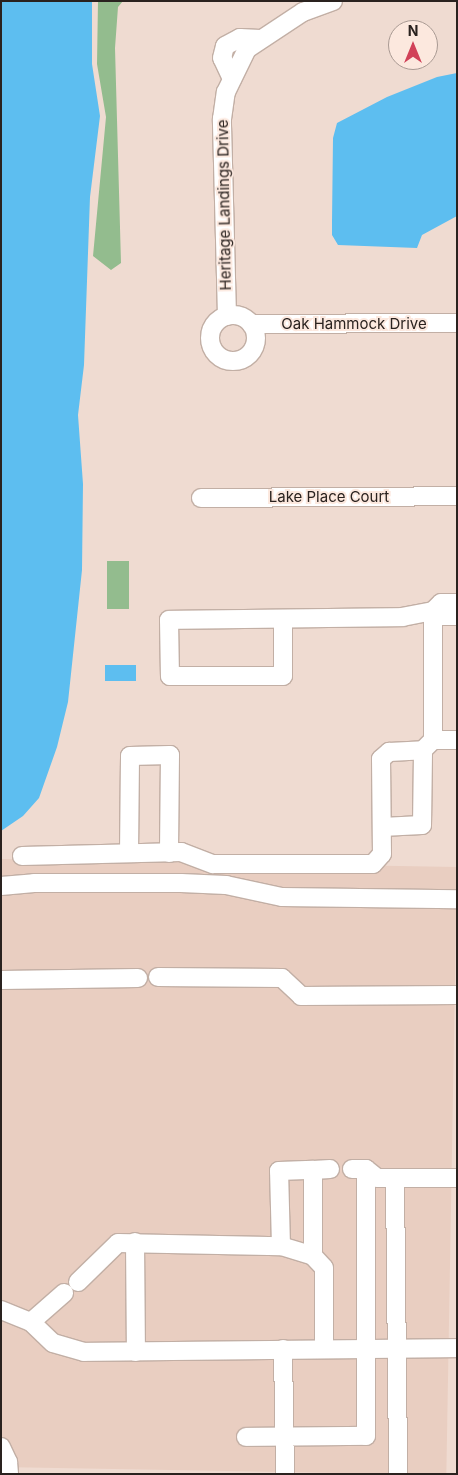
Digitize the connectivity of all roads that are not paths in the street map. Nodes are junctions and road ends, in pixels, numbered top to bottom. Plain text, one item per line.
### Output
1 (333, 1) edge
2 (227, 316) junction
3 (457, 323) edge
4 (251, 324) junction
5 (457, 496) edge
6 (201, 498) dead end
7 (457, 602) edge
8 (433, 611) junction
9 (457, 616) edge
10 (283, 619) junction
11 (457, 740) edge
12 (428, 745) junction
13 (382, 827) junction
14 (129, 853) junction
15 (169, 853) junction
16 (22, 856) dead end
17 (1, 886) edge
18 (457, 899) edge
19 (138, 978) dead end
20 (158, 978) dead end
21 (1, 980) edge
22 (457, 995) edge
23 (395, 1178) junction
24 (457, 1178) edge
25 (135, 1242) junction
26 (281, 1246) junction
27 (313, 1256) junction
28 (78, 1282) dead end
29 (64, 1293) dead end
30 (1, 1310) edge
31 (31, 1322) junction
32 (397, 1347) junction
33 (324, 1348) junction
34 (457, 1348) edge
35 (283, 1349) junction
36 (366, 1349) junction
37 (136, 1352) junction
38 (285, 1436) junction
39 (246, 1437) dead end
40 (1, 1447) edge
41 (8, 1474) edge
42 (285, 1474) edge
43 (398, 1474) edge

1 - 2 street, Heritage Landings Drive
2 - 4 street
2 - 4 street
3 - 4 street, Oak Hammock Drive
5 - 6 street, Lake Place Court
7 - 8 street
8 - 9 street
8 - 10 street
8 - 12 street
10 - 10 street
11 - 12 street
12 - 13 street
12 - 13 street
13 - 15 street
14 - 15 street
14 - 15 street
14 - 16 street
17 - 18 street
19 - 21 street
20 - 22 street
23 - 24 street
23 - 32 street
23 - 36 street
25 - 26 street
25 - 28 street
25 - 37 street
26 - 27 street
26 - 27 street
27 - 33 street
29 - 31 street
30 - 31 street
31 - 37 street
32 - 34 street
32 - 36 street
32 - 43 street
33 - 35 street
33 - 36 street
35 - 37 street
35 - 38 street
36 - 38 street
38 - 39 street
38 - 42 street
40 - 41 street

